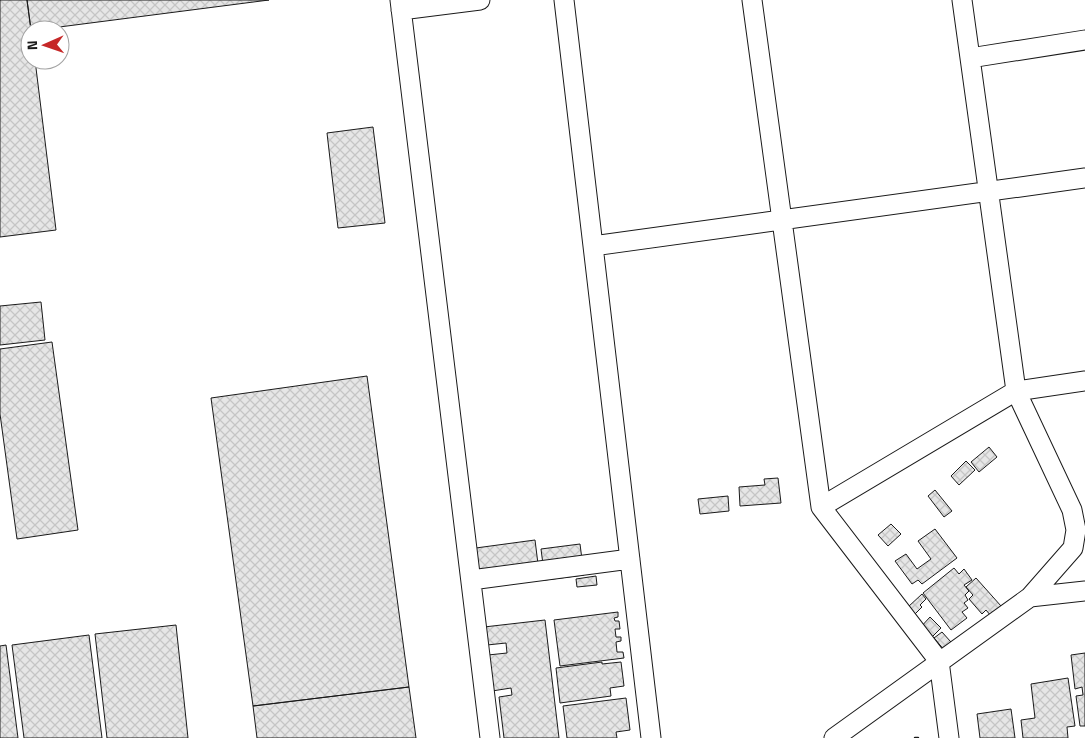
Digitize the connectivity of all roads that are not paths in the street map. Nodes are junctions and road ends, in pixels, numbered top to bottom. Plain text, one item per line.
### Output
1 (480, 0) edge
2 (564, 0) edge
3 (752, 0) edge
4 (962, 0) edge
5 (401, 5) edge
6 (1085, 40) edge
7 (970, 58) junction
8 (1085, 178) edge
9 (988, 191) junction
10 (782, 220) junction
11 (593, 246) junction
12 (1085, 381) edge
13 (1016, 391) junction
14 (821, 507) junction
15 (630, 559) junction
16 (471, 580) junction
17 (1085, 591) edge
18 (1030, 597) junction
19 (939, 661) junction
20 (490, 738) edge
21 (651, 738) edge
22 (834, 738) edge
23 (950, 738) edge

1 - 5 street
2 - 11 street
3 - 10 street
4 - 7 street
5 - 16 street
6 - 7 street
7 - 9 street
8 - 9 street
9 - 10 street
9 - 13 street
10 - 11 street
10 - 14 street
11 - 15 street
12 - 13 street
13 - 14 street
13 - 18 street
14 - 19 street
15 - 16 street
15 - 21 street
16 - 20 street
17 - 18 street
18 - 19 street
19 - 22 street
19 - 23 street

